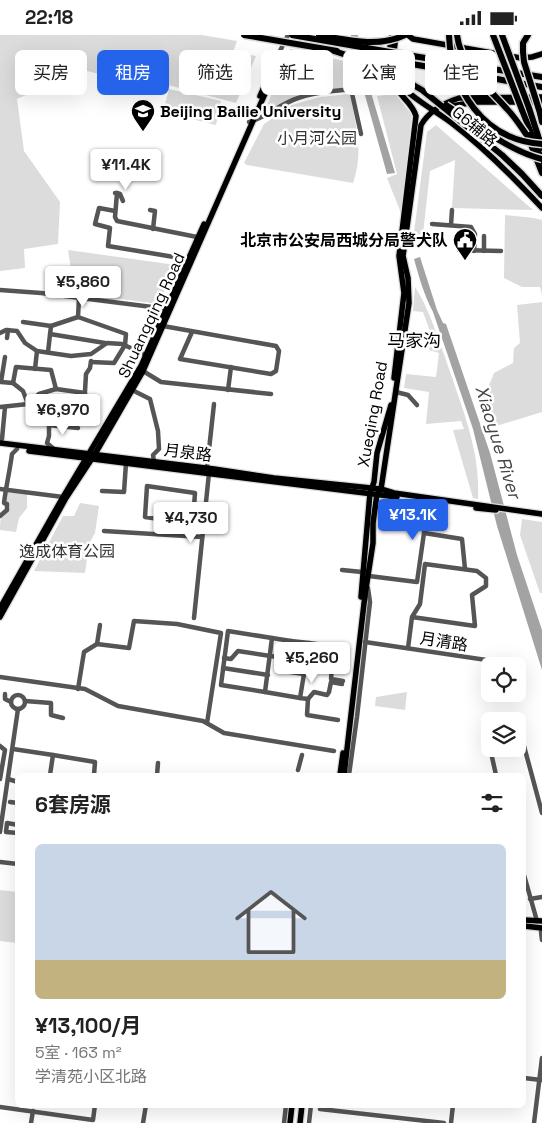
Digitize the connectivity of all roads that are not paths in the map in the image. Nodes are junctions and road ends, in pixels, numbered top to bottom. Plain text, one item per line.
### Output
1 (244, 35) edge
2 (288, 35) edge
3 (292, 35) edge
4 (319, 35) edge
5 (392, 35) edge
6 (397, 35) edge
7 (407, 35) edge
8 (449, 35) edge
9 (457, 35) edge
10 (493, 35) edge
11 (502, 35) edge
12 (528, 35) edge
13 (280, 50) edge
14 (391, 50) edge
15 (334, 51) junction
16 (542, 54) edge
17 (425, 57) edge
18 (497, 68) edge
19 (497, 69) edge
20 (542, 73) edge
21 (542, 77) edge
22 (542, 87) edge
23 (343, 90) edge
24 (422, 90) junction
25 (262, 95) edge
26 (352, 95) edge
27 (402, 95) edge
28 (542, 97) edge
29 (542, 102) edge
30 (525, 109) junction
31 (415, 110) junction
32 (434, 111) junction
33 (426, 116) junction
34 (251, 121) junction
35 (542, 122) edge
36 (361, 134) dead end
37 (542, 144) edge
38 (542, 149) edge
39 (542, 160) edge
40 (542, 173) edge
41 (542, 196) edge
42 (122, 201) dead end
43 (542, 208) edge
44 (150, 210) dead end
45 (452, 210) dead end
46 (115, 211) junction
47 (432, 223) dead end
48 (451, 225) junction
49 (153, 229) junction
50 (484, 236) dead end
51 (199, 238) junction
52 (458, 250) dead end
53 (474, 251) junction
54 (484, 251) junction
55 (501, 251) dead end
56 (174, 257) dead end
57 (0, 290) edge
58 (79, 298) junction
59 (169, 309) junction
60 (78, 317) junction
61 (23, 322) dead end
62 (51, 326) junction
63 (163, 326) junction
64 (8, 330) junction
65 (192, 332) junction
66 (0, 333) edge
67 (50, 334) junction
68 (7, 338) dead end
69 (107, 343) junction
70 (125, 345) junction
71 (37, 351) junction
72 (48, 352) junction
73 (91, 354) junction
74 (146, 355) junction
75 (5, 357) dead end
76 (90, 362) junction
77 (231, 367) junction
78 (35, 369) junction
79 (143, 371) junction
80 (0, 381) edge
81 (13, 383) junction
82 (56, 389) junction
83 (132, 389) junction
84 (228, 390) junction
85 (396, 392) junction
86 (85, 393) junction
87 (271, 394) dead end
88 (37, 396) junction
89 (28, 403) junction
90 (214, 404) dead end
91 (417, 405) dead end
92 (3, 407) edge
93 (84, 408) dead end
94 (49, 425) junction
95 (78, 428) dead end
96 (2, 429) edge
97 (1, 443) edge
98 (17, 449) junction
99 (55, 450) junction
100 (90, 456) junction
101 (154, 461) junction
102 (126, 463) junction
103 (208, 471) junction
104 (0, 489) edge
105 (6, 490) junction
106 (102, 491) dead end
107 (375, 491) junction
108 (63, 497) junction
109 (425, 500) junction
110 (2, 504) edge
111 (194, 507) junction
112 (484, 507) junction
113 (204, 511) junction
114 (1, 513) edge
115 (542, 515) edge
116 (104, 531) dead end
117 (424, 533) junction
118 (202, 537) junction
119 (465, 569) junction
120 (342, 570) dead end
121 (362, 572) junction
122 (369, 576) junction
123 (367, 585) junction
124 (0, 608) edge
125 (0, 617) edge
126 (194, 617) dead end
127 (412, 617) junction
128 (100, 625) dead end
129 (272, 638) junction
130 (291, 641) junction
131 (365, 642) junction
132 (309, 643) junction
133 (97, 645) junction
134 (408, 648) junction
135 (270, 656) junction
136 (224, 658) junction
137 (290, 659) junction
138 (481, 659) edge
139 (306, 662) junction
140 (332, 666) junction
141 (223, 668) junction
142 (284, 671) dead end
143 (304, 674) junction
144 (268, 675) junction
145 (0, 677) edge
146 (78, 689) junction
147 (265, 692) junction
148 (5, 694) dead end
149 (300, 698) junction
150 (308, 699) junction
151 (25, 701) junction
152 (11, 702) junction
153 (18, 709) junction
154 (63, 717) dead end
155 (338, 720) dead end
156 (207, 723) junction
157 (0, 746) edge
158 (13, 749) junction
159 (334, 751) dead end
160 (526, 753) edge
161 (53, 755) junction
162 (302, 755) dead end
163 (491, 757) edge
164 (158, 763) dead end
165 (298, 770) dead end
166 (50, 773) edge
167 (94, 773) edge
168 (157, 773) edge
169 (340, 773) edge
170 (344, 773) edge
171 (349, 773) edge
172 (495, 773) edge
173 (0, 779) edge
174 (8, 779) junction
175 (15, 781) edge
176 (10, 802) dead end
177 (15, 803) edge
178 (542, 813) edge
179 (15, 824) edge
180 (0, 832) edge
181 (15, 833) edge
182 (0, 861) edge
183 (15, 864) edge
184 (526, 883) edge
185 (542, 897) edge
186 (530, 899) junction
187 (526, 920) edge
188 (539, 921) edge
189 (526, 926) edge
190 (541, 930) edge
191 (542, 940) edge
192 (542, 1058) edge
193 (526, 1078) edge
194 (541, 1080) edge
195 (0, 1107) edge
196 (15, 1108) edge
197 (26, 1108) edge
198 (95, 1108) edge
199 (146, 1108) edge
200 (286, 1108) edge
201 (292, 1108) edge
202 (302, 1108) edge
203 (311, 1108) edge
204 (453, 1108) edge
205 (320, 1109) dead end
206 (33, 1111) junction
207 (389, 1116) junction
208 (76, 1120) edge
209 (31, 1123) edge
210 (143, 1123) edge
211 (284, 1123) edge
212 (290, 1123) edge
213 (300, 1123) edge
214 (309, 1123) edge
215 (389, 1123) edge
216 (444, 1123) edge
217 (451, 1123) edge
218 (534, 1123) edge

1 - 15 highway, bridge
2 - 13 street
3 - 17 highway, bridge
4 - 7 highway, bridge
5 - 14 main road
6 - 32 main road, G6辅路
7 - 16 main road
8 - 37 highway, bridge
9 - 40 highway, bridge
10 - 30 highway, bridge
11 - 30 highway, bridge
12 - 35 highway, bridge
15 - 22 highway, bridge
15 - 24 highway, bridge
18 - 20 highway
19 - 21 highway
23 - 34 street
24 - 39 highway, bridge
24 - 41 highway, bridge
25 - 34 main road, Shuangqing Road
26 - 36 street
27 - 31 main road
28 - 32 main road
29 - 32 main road
30 - 38 highway
30 - 39 highway
31 - 33 main road
31 - 107 main road, Xueqing Road
32 - 33 main road
32 - 43 main road, G6辅路
33 - 85 main road, Xueqing Road
34 - 51 main road, Shuangqing Road
42 - 46 street
44 - 49 street
45 - 48 street
46 - 49 street
46 - 56 street
47 - 48 street
48 - 53 street
49 - 51 street
50 - 54 street
51 - 59 main road, Shuangqing Road
52 - 53 street
53 - 54 street
54 - 55 street
57 - 58 street
58 - 59 street
58 - 60 street
59 - 63 main road, Shuangqing Road
59 - 74 main road, Shuangqing Road
60 - 62 street
60 - 70 street
61 - 62 street
62 - 67 street
63 - 65 street
63 - 79 main road, Shuangqing Road
64 - 66 street
64 - 68 street
64 - 71 street
65 - 77 street
65 - 77 street
67 - 69 street
67 - 72 street
69 - 70 street
69 - 73 street
70 - 74 street
70 - 76 street
71 - 72 street
71 - 78 street
72 - 73 street
73 - 76 street
74 - 100 main road, Shuangqing Road
75 - 80 street
76 - 86 street
77 - 84 street
78 - 81 street
78 - 82 street
79 - 83 main road, Shuangqing Road
79 - 84 street
80 - 81 street
81 - 89 street
82 - 86 street
82 - 88 street
83 - 100 main road, Shuangqing Road
83 - 101 street
84 - 87 street
85 - 91 street
85 - 107 main road, Xueqing Road
86 - 93 street
88 - 89 street
88 - 94 street
89 - 92 street
90 - 103 street
92 - 96 street
94 - 95 street
94 - 99 street
96 - 97 street
97 - 98 main road, 月泉路
97 - 99 main road, 月泉路
98 - 100 main road, 月泉路
98 - 105 street
99 - 100 main road, 月泉路
100 - 101 main road, 月泉路
100 - 102 main road, 月泉路
100 - 108 main road, Shuangqing Road
100 - 125 main road, Shuangqing Road
101 - 103 main road, 月泉路
102 - 103 main road, 月泉路
102 - 106 street
103 - 107 main road, 月泉路
103 - 113 street
104 - 105 street
105 - 108 street
105 - 110 street
107 - 109 main road
107 - 112 main road
107 - 121 main road, Xueqing Road
107 - 122 main road, Xueqing Road
108 - 124 main road, Shuangqing Road
109 - 112 main road
109 - 117 street
110 - 114 street
111 - 111 street
111 - 113 street
112 - 115 main road
113 - 118 street
116 - 118 street
117 - 119 street
117 - 122 street
118 - 126 street
119 - 127 street
119 - 127 street
120 - 121 street
121 - 169 main road, Xueqing Road
122 - 123 main road, Xueqing Road
123 - 131 street, Xueqing Road
123 - 170 main road, Xueqing Road
127 - 134 street
128 - 133 street
129 - 130 street
129 - 135 street
129 - 136 street
130 - 132 street
130 - 137 street
131 - 134 street, 月清路
131 - 171 street, Xueqing Road
132 - 139 street
132 - 140 street
133 - 146 street
133 - 156 street
134 - 138 street, 月清路
135 - 136 street
135 - 137 street
135 - 144 street
136 - 141 street
137 - 139 street
139 - 140 street
139 - 143 street
140 - 150 street
141 - 144 street
141 - 147 street
142 - 143 street
143 - 149 street
144 - 147 street
145 - 146 street
146 - 156 street
147 - 149 street
148 - 152 street
149 - 150 street
150 - 155 street
151 - 152 street
151 - 153 street
151 - 154 street
152 - 153 street
153 - 158 street
156 - 159 street
157 - 173 street
158 - 161 street
158 - 174 street
160 - 178 street
161 - 166 street
161 - 167 street
162 - 165 street
163 - 172 street
164 - 168 street
174 - 175 street
174 - 180 street
176 - 177 street
179 - 181 street
182 - 183 street
184 - 186 street
185 - 186 street
186 - 188 street
187 - 188 main road
189 - 190 main road
190 - 191 street
192 - 194 street
193 - 194 street
194 - 218 street
195 - 196 street
197 - 206 street
198 - 208 street
199 - 210 street
200 - 211 street
201 - 212 main road
202 - 213 main road
203 - 214 street
204 - 217 street
205 - 207 street
206 - 208 street
206 - 209 street
207 - 215 street
207 - 216 street

